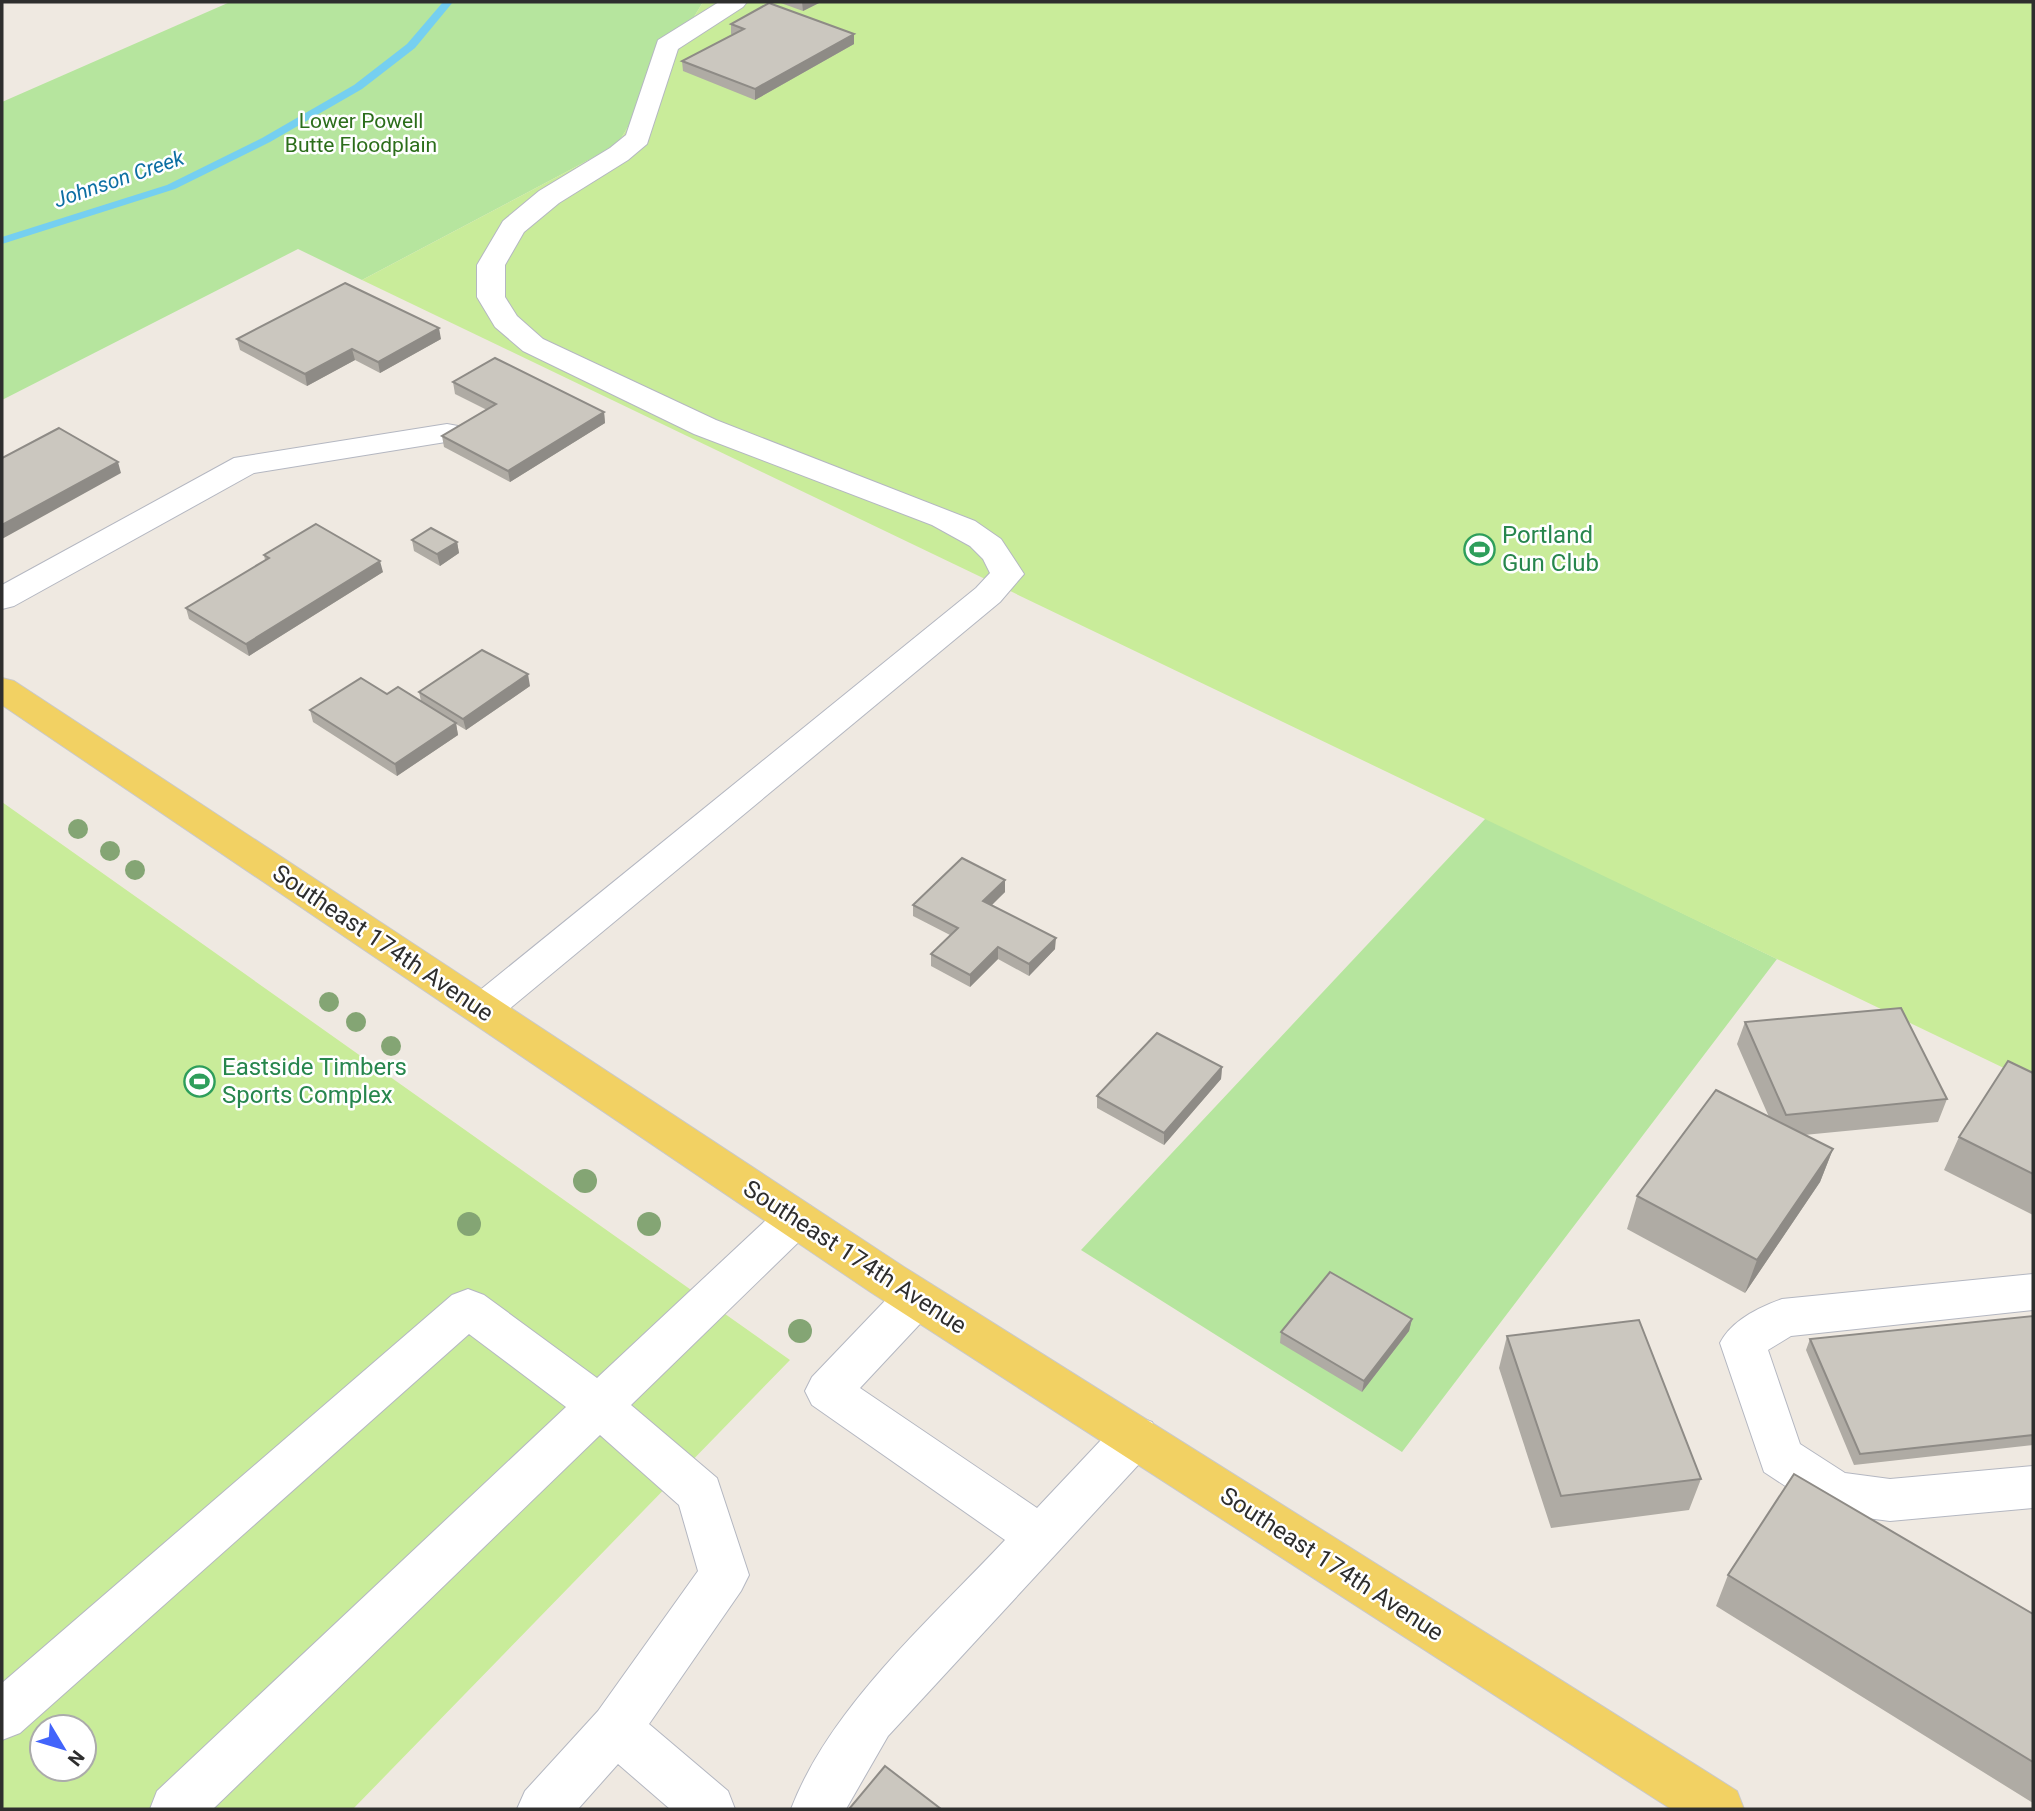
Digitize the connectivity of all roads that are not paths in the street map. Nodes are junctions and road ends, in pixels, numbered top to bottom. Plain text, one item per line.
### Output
1 (735, 2) edge
2 (447, 433) edge
3 (2, 599) edge
4 (2, 689) edge
5 (483, 1009) junction
6 (796, 1219) junction
7 (2033, 1292) edge
8 (916, 1298) junction
9 (600, 1407) junction
10 (1135, 1436) junction
11 (2033, 1488) edge
12 (1040, 1537) junction
13 (2, 1716) edge
14 (616, 1728) junction
15 (176, 1809) edge
16 (544, 1809) edge
17 (709, 1809) edge
18 (817, 1809) edge
19 (1718, 1809) edge

1 - 5 lane
2 - 3 lane
4 - 5 main road, Southeast 174th Avenue
5 - 6 main road, Southeast 174th Avenue
6 - 8 main road, Southeast 174th Avenue
6 - 9 lane
7 - 11 lane
8 - 10 main road, Southeast 174th Avenue
8 - 12 lane
9 - 13 lane
9 - 14 lane
9 - 15 lane
10 - 12 lane
10 - 19 main road, Southeast 174th Avenue
12 - 18 lane
14 - 16 lane
14 - 17 lane

